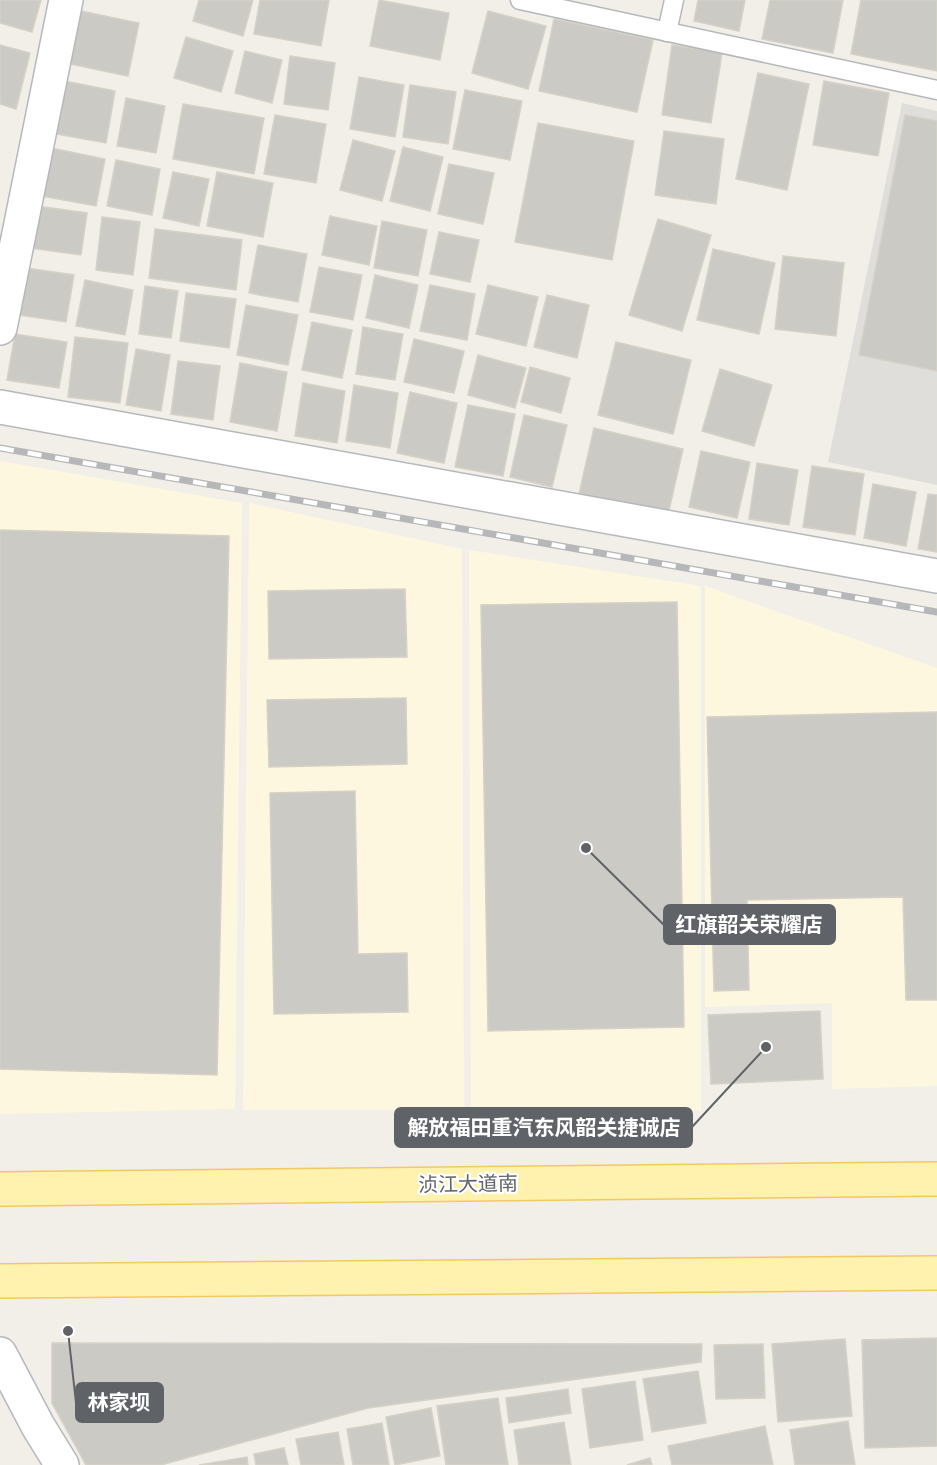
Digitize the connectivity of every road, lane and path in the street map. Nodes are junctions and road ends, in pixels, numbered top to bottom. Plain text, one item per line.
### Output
1 (66, 0) edge
2 (520, 0) edge
3 (674, 0) edge
4 (667, 32) junction
5 (937, 90) edge
6 (0, 328) edge
7 (0, 407) edge
8 (937, 576) edge
9 (937, 1179) edge
10 (0, 1189) edge
11 (937, 1273) edge
12 (0, 1281) edge
13 (0, 1354) edge
14 (62, 1465) edge

1 - 6 street
2 - 4 lane
3 - 4 lane
4 - 5 lane
7 - 8 street
9 - 10 main road, 浈江大道南
11 - 12 main road
13 - 14 street

